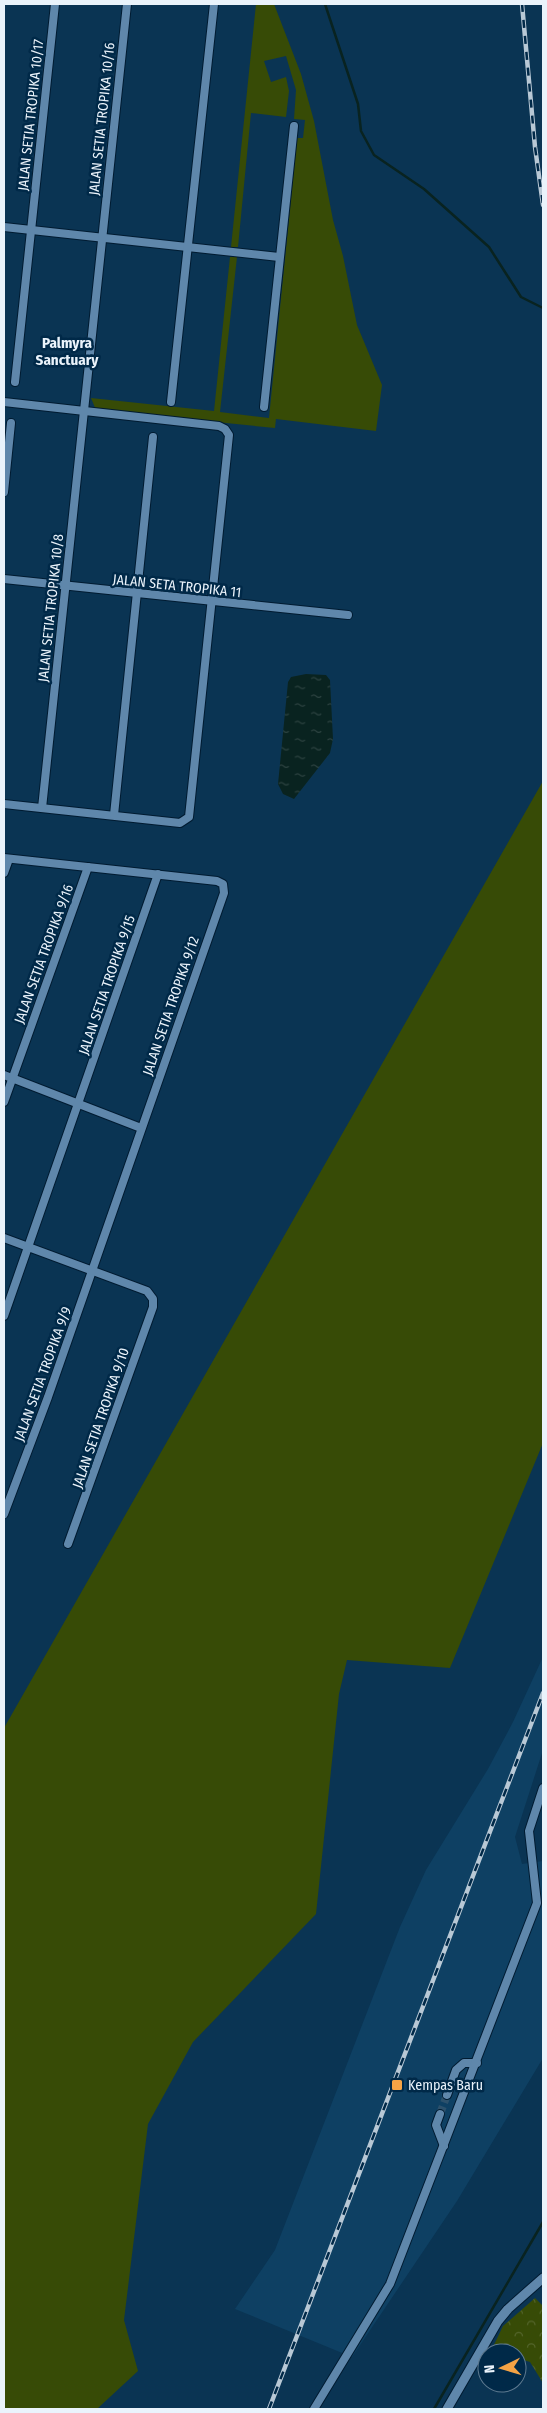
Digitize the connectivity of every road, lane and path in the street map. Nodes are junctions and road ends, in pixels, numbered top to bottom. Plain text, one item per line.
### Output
1 (55, 4) edge
2 (127, 4) edge
3 (214, 4) edge
4 (294, 126) dead end
5 (4, 227) edge
6 (31, 230) junction
7 (102, 237) junction
8 (188, 246) junction
9 (279, 256) junction
10 (16, 382) dead end
11 (4, 402) edge
12 (171, 402) dead end
13 (264, 408) dead end
14 (83, 411) junction
15 (11, 423) dead end
16 (152, 437) dead end
17 (4, 492) edge
18 (4, 579) edge
19 (65, 586) junction
20 (137, 594) junction
21 (213, 602) junction
22 (348, 616) dead end
23 (4, 804) edge
24 (42, 808) junction
25 (114, 815) junction
26 (6, 858) edge
27 (88, 867) junction
28 (4, 873) edge
29 (158, 874) junction
30 (4, 1075) edge
31 (12, 1078) junction
32 (4, 1102) edge
33 (79, 1103) junction
34 (141, 1128) junction
35 (4, 1238) edge
36 (28, 1247) junction
37 (93, 1270) junction
38 (4, 1316) edge
39 (4, 1514) edge
40 (68, 1544) dead end
41 (543, 1788) edge
42 (477, 2062) junction
43 (446, 2095) tunnel mouth
44 (440, 2114) tunnel mouth
45 (444, 2146) junction
46 (543, 2278) edge
47 (314, 2409) edge
48 (447, 2409) edge

1 - 6 street, JALAN SETIA TROPIKA 10/17
2 - 7 street, JALAN SETIA TROPIKA 10/16
3 - 8 street
4 - 9 street
5 - 6 street
6 - 7 street
6 - 10 street, JALAN SETIA TROPIKA 10/17
7 - 8 street
7 - 14 street, JALAN SETIA TROPIKA 10/16
8 - 9 street
8 - 12 street
9 - 13 street
11 - 14 street
14 - 19 street, JALAN SETIA TROPIKA 10/8
14 - 21 street
15 - 17 street
16 - 20 street
18 - 19 street, JALAN SETA TROPIKA 11
19 - 20 street, JALAN SETA TROPIKA 11
19 - 24 street, JALAN SETIA TROPIKA 10/8
20 - 21 street, JALAN SETA TROPIKA 11
20 - 25 street
21 - 22 street, JALAN SETA TROPIKA 11
21 - 25 street
23 - 24 street
24 - 25 street
26 - 27 street
26 - 28 street
27 - 29 street
27 - 31 street, JALAN SETIA TROPIKA 9/16
29 - 33 street, JALAN SETIA TROPIKA 9/15
29 - 34 street, JALAN SETIA TROPIKA 9/12
30 - 31 street
31 - 32 street, JALAN SETIA TROPIKA 9/16
31 - 33 street
33 - 34 street
33 - 36 street, JALAN SETIA TROPIKA 9/15
34 - 37 street, JALAN SETIA TROPIKA 9/12
35 - 36 street
36 - 37 street
36 - 38 street, JALAN SETIA TROPIKA 9/15
37 - 39 street, JALAN SETIA TROPIKA 9/9
37 - 40 street, JALAN SETIA TROPIKA 9/10
41 - 42 street
42 - 43 street
42 - 45 street
44 - 45 street
45 - 47 street
46 - 48 street

